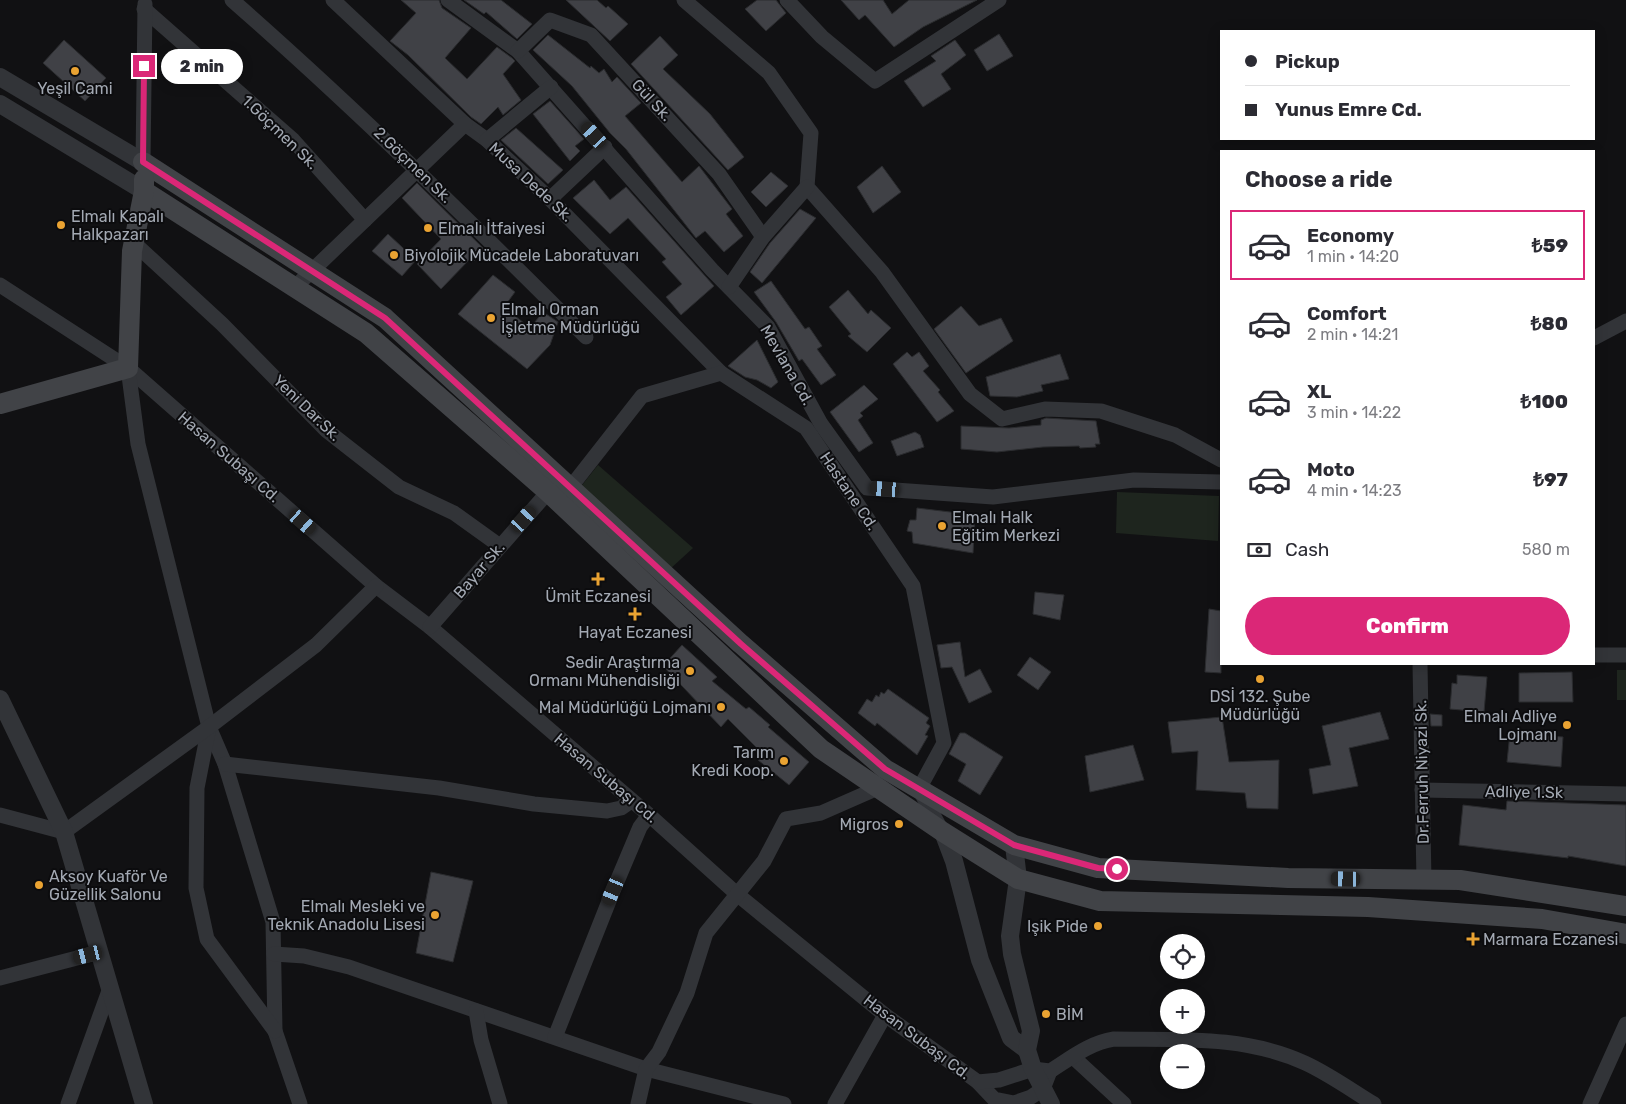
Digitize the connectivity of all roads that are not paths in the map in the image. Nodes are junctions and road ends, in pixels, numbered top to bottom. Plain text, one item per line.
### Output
1 (232, 0) edge
2 (333, 0) edge
3 (448, 0) edge
4 (684, 0) edge
5 (787, 0) edge
6 (999, 0) edge
7 (145, 5) edge
8 (518, 50) junction
9 (0, 77) edge
10 (551, 87) junction
11 (0, 104) edge
12 (466, 124) junction
13 (487, 140) junction
14 (605, 147) junction
15 (143, 162) junction
16 (418, 169) junction
17 (807, 187) junction
18 (144, 191) junction
19 (550, 199) junction
20 (365, 220) junction
21 (763, 237) junction
22 (134, 242) junction
23 (312, 271) junction
24 (0, 285) edge
25 (295, 287) junction
26 (729, 288) junction
27 (1626, 321) edge
28 (586, 337) dead end
29 (1595, 337) edge
30 (128, 368) junction
31 (721, 373) junction
32 (0, 404) edge
33 (821, 424) junction
34 (806, 428) junction
35 (1220, 459) edge
36 (1220, 482) edge
37 (570, 488) junction
38 (548, 492) junction
39 (500, 546) junction
40 (376, 586) junction
41 (430, 627) junction
42 (1595, 655) edge
43 (1626, 655) edge
44 (1420, 665) edge
45 (0, 699) edge
46 (210, 727) junction
47 (225, 764) junction
48 (878, 788) junction
49 (919, 789) junction
50 (1422, 790) junction
51 (1626, 794) edge
52 (631, 801) junction
53 (0, 815) edge
54 (649, 815) junction
55 (64, 832) junction
56 (943, 832) junction
57 (1014, 845) junction
58 (1018, 880) junction
59 (1424, 881) junction
60 (738, 895) junction
61 (1626, 906) edge
62 (1626, 934) edge
63 (100, 952) junction
64 (274, 954) junction
65 (0, 978) edge
66 (110, 988) junction
67 (476, 1011) junction
68 (885, 1015) junction
69 (1626, 1024) edge
70 (275, 1031) junction
71 (555, 1037) junction
72 (1027, 1050) junction
73 (1073, 1057) junction
74 (646, 1069) junction
75 (1041, 1070) junction
76 (978, 1082) junction
77 (1047, 1097) edge
78 (68, 1104) edge
79 (144, 1104) edge
80 (300, 1104) edge
81 (500, 1104) edge
82 (638, 1104) edge
83 (784, 1104) edge
84 (835, 1104) edge
85 (1124, 1104) edge
86 (1374, 1104) edge
87 (1590, 1104) edge

1 - 16 street, 2.Göçmen Sk.
2 - 12 street, Musa Dede Sk.
3 - 8 street, Mevlana Cd.
4 - 17 street
5 - 6 street
7 - 15 street
7 - 20 street, 1.Göçmen Sk.
8 - 10 street, Mevlana Cd.
8 - 21 street, Gül Sk.
9 - 15 street
10 - 13 street
10 - 14 street, Mevlana Cd.
11 - 18 street
12 - 13 street, Musa Dede Sk.
12 - 16 street
13 - 19 street, Musa Dede Sk.
14 - 19 street
14 - 26 street, Mevlana Cd.
15 - 18 main road
15 - 23 main road
16 - 20 street
16 - 28 street, 2.Göçmen Sk.
17 - 21 street
17 - 35 street
18 - 22 main road
18 - 25 main road
19 - 31 street, Musa Dede Sk.
20 - 23 street
21 - 26 street
22 - 30 main road
22 - 39 street, Yeni Dar.Sk.
23 - 25 street
23 - 37 main road
24 - 30 street, Hasan Subaşı Cd.
25 - 38 main road
26 - 33 street, Mevlana Cd.
27 - 29 street
30 - 32 main road
30 - 40 street, Hasan Subaşı Cd.
30 - 46 street
31 - 34 street, Hastane Cd.
31 - 37 street
33 - 34 street
33 - 36 street, Mevlana Cd.
34 - 49 street, Hastane Cd.
37 - 49 main road
38 - 39 street, Bayar Sk.
38 - 48 main road
39 - 41 street, Bayar Sk.
40 - 41 street, Hasan Subaşı Cd.
40 - 46 street
41 - 52 street, Hasan Subaşı Cd.
42 - 43 street
44 - 50 street, Dr.Ferruh Niyazi Sk.
45 - 55 street
46 - 47 street
46 - 55 street
46 - 70 street
47 - 52 street
47 - 64 street
48 - 56 main road
48 - 60 street
49 - 56 street
49 - 57 main road
50 - 51 street, Adliye 1.Sk
50 - 59 street, Dr.Ferruh Niyazi Sk.
52 - 54 street, Hasan Subaşı Cd.
53 - 55 street
54 - 60 street, Hasan Subaşı Cd.
54 - 71 street
55 - 63 street
56 - 58 main road
56 - 72 street
57 - 58 street
57 - 59 main road
58 - 62 main road
58 - 72 street
59 - 61 main road
60 - 68 street, Hasan Subaşı Cd.
60 - 74 street
63 - 65 street
63 - 66 street
64 - 67 street
64 - 70 street
66 - 78 street
66 - 79 street
67 - 71 street
67 - 81 street
68 - 76 street, Hasan Subaşı Cd.
68 - 84 street
69 - 87 street
70 - 80 street
71 - 74 street
72 - 75 street
73 - 75 street, Hasan Subaşı Cd.
73 - 85 street
73 - 86 street, Hasan Subaşı Cd.
74 - 82 street
74 - 83 street
75 - 76 street, Hasan Subaşı Cd.
75 - 77 street
76 - 77 street, Hasan Subaşı Cd.

